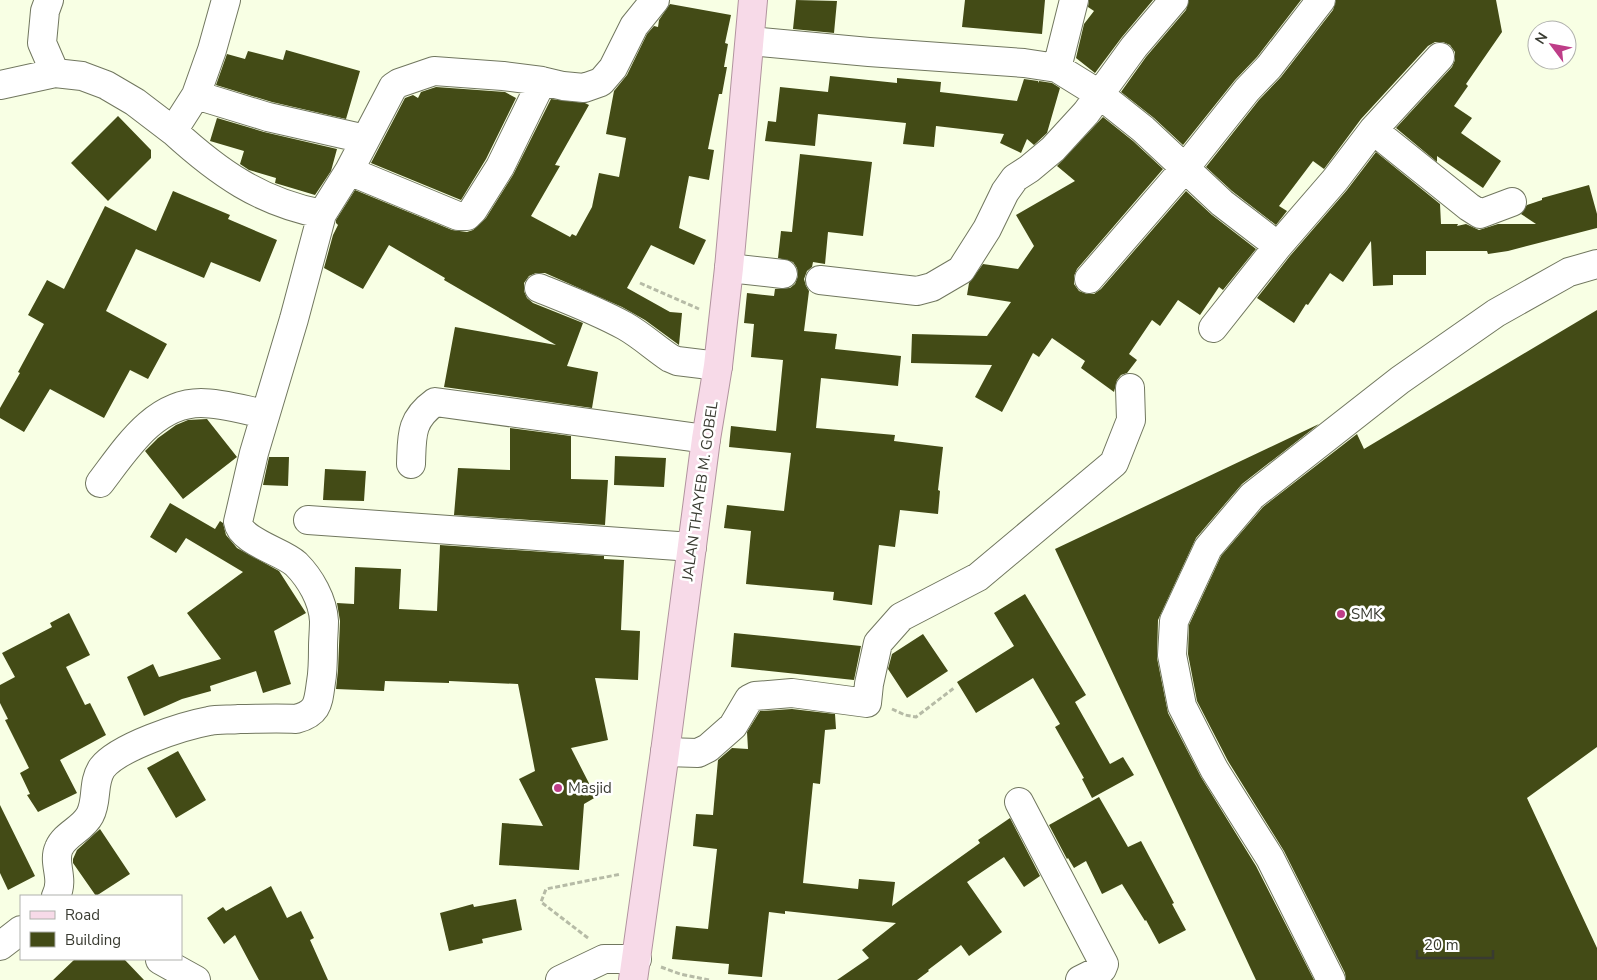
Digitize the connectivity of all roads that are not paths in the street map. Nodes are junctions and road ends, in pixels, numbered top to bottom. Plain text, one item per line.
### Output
1 (49, 0) edge
2 (226, 0) edge
3 (655, 0) edge
4 (753, 0) edge
5 (1074, 0) edge
6 (1174, 0) edge
7 (1321, 0) edge
8 (750, 41) junction
9 (1440, 57) dead end
10 (1057, 68) junction
11 (55, 73) junction
12 (542, 81) junction
13 (0, 85) edge
14 (1099, 94) junction
15 (196, 95) junction
16 (1373, 130) junction
17 (173, 131) junction
18 (365, 139) junction
19 (1185, 168) junction
20 (349, 171) junction
21 (1512, 202) dead end
22 (322, 214) junction
23 (1278, 246) junction
24 (1597, 264) edge
25 (729, 268) junction
26 (783, 274) dead end
27 (1089, 279) dead end
28 (820, 280) dead end
29 (539, 288) dead end
30 (1213, 328) dead end
31 (718, 366) junction
32 (1130, 388) dead end
33 (265, 414) junction
34 (706, 439) junction
35 (410, 464) dead end
36 (100, 483) dead end
37 (308, 520) dead end
38 (692, 547) junction
39 (665, 752) junction
40 (1019, 802) dead end
41 (56, 895) edge
42 (20, 931) edge
43 (0, 946) edge
44 (160, 960) edge
45 (635, 970) edge
46 (196, 980) edge
47 (560, 980) edge
48 (1080, 980) edge
49 (1331, 980) edge

1 - 11 street
2 - 15 street
3 - 12 street
4 - 8 main road, JALAN THAYEB M. GOBEL
5 - 10 street
6 - 14 street
7 - 19 street
8 - 10 street
8 - 25 main road, JALAN THAYEB M. GOBEL
9 - 16 street
10 - 14 street
11 - 13 street
11 - 17 street
12 - 18 street
12 - 20 street
14 - 19 street
14 - 28 street
15 - 17 street
15 - 18 street
16 - 21 street
16 - 23 street
17 - 22 street
18 - 20 street
19 - 23 street
19 - 27 street
20 - 22 street
22 - 33 street
23 - 30 street
24 - 49 street
25 - 26 street
25 - 31 main road, JALAN THAYEB M. GOBEL
29 - 31 street
31 - 34 main road, JALAN THAYEB M. GOBEL
32 - 39 street
33 - 36 street
33 - 41 street
34 - 35 street
34 - 38 main road, JALAN THAYEB M. GOBEL
37 - 38 street
38 - 39 main road, JALAN THAYEB M. GOBEL
39 - 45 main road, JALAN THAYEB M. GOBEL
40 - 48 street
42 - 43 street
44 - 46 street
45 - 47 street

